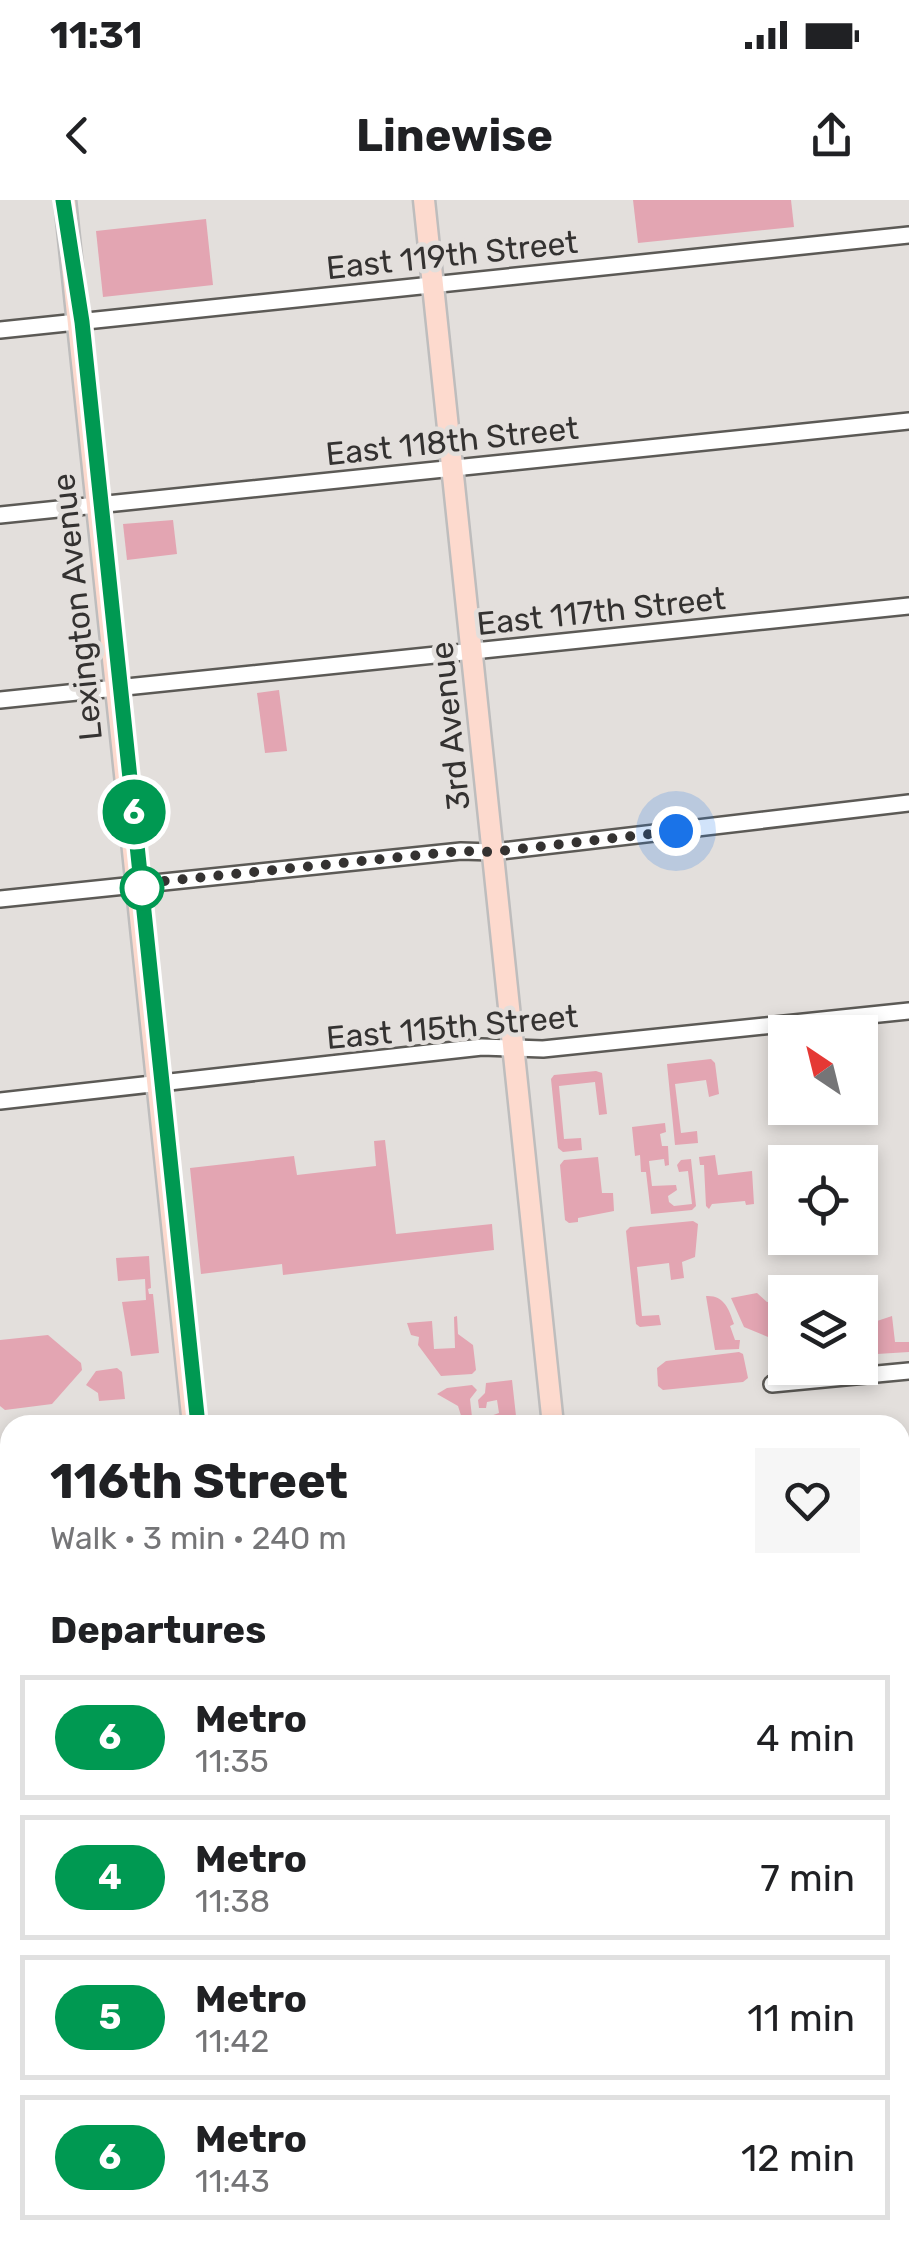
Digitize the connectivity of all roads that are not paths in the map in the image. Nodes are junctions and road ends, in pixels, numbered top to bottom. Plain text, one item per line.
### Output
1 (65, 200) edge
2 (424, 200) edge
3 (909, 234) edge
4 (434, 284) junction
5 (78, 321) junction
6 (0, 330) edge
7 (909, 422) edge
8 (454, 469) junction
9 (96, 504) junction
10 (0, 515) edge
11 (909, 606) edge
12 (472, 652) junction
13 (115, 688) junction
14 (0, 700) edge
15 (909, 803) edge
16 (492, 852) junction
17 (136, 884) junction
18 (0, 899) edge
19 (909, 1011) edge
20 (513, 1048) junction
21 (157, 1084) junction
22 (0, 1102) edge
23 (909, 1371) edge
24 (878, 1374) edge
25 (192, 1415) edge
26 (552, 1415) edge

1 - 5 main road, Lexington Avenue
2 - 4 main road, 3rd Avenue
3 - 4 street, East 119th Street
4 - 5 street, East 119th Street
4 - 8 main road, 3rd Avenue
5 - 6 street, East 119th Street
5 - 9 main road, Lexington Avenue
7 - 8 street, East 118th Street
8 - 9 street, East 118th Street
8 - 12 main road, 3rd Avenue
9 - 10 street, East 118th Street
9 - 13 main road, Lexington Avenue
11 - 12 street, East 117th Street
12 - 13 street, East 117th Street
12 - 16 main road, 3rd Avenue
13 - 14 street, East 117th Street
13 - 17 main road, Lexington Avenue
15 - 16 street
16 - 17 street
16 - 20 main road, 3rd Avenue
17 - 18 street
17 - 21 main road, Lexington Avenue
19 - 20 street, East 115th Street
20 - 21 street, East 115th Street
20 - 26 main road, 3rd Avenue
21 - 22 street, East 115th Street
21 - 25 main road, Lexington Avenue
23 - 24 street

